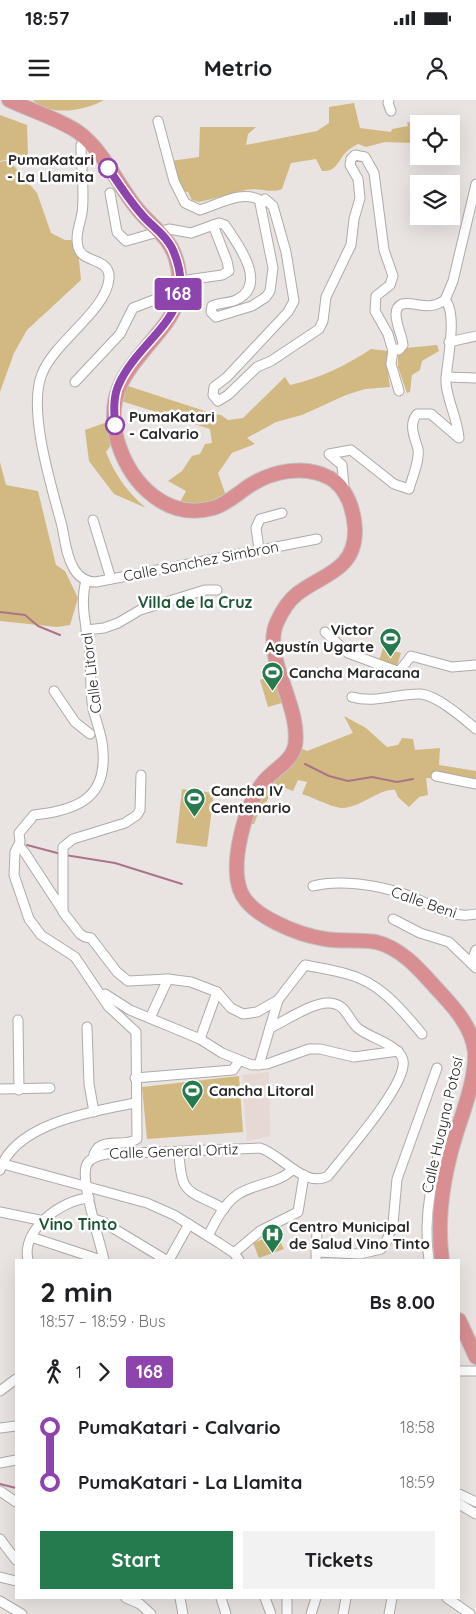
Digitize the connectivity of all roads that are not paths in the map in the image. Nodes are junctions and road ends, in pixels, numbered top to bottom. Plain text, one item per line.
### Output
1 (9, 100) edge
2 (389, 100) edge
3 (391, 111) dead end
4 (158, 121) dead end
5 (86, 138) junction
6 (476, 184) edge
7 (110, 193) dead end
8 (262, 201) junction
9 (473, 213) edge
10 (213, 225) junction
11 (161, 232) junction
12 (179, 288) junction
13 (445, 300) junction
14 (476, 336) edge
15 (449, 342) junction
16 (393, 350) junction
17 (446, 377) junction
18 (476, 378) edge
19 (75, 382) dead end
20 (399, 391) dead end
21 (342, 488) junction
22 (282, 513) dead end
23 (93, 520) dead end
24 (318, 539) dead end
25 (259, 548) junction
26 (111, 579) junction
27 (86, 580) junction
28 (218, 590) dead end
29 (86, 630) junction
30 (325, 632) dead end
31 (476, 665) edge
32 (54, 691) dead end
33 (352, 697) dead end
34 (476, 729) edge
35 (90, 734) dead end
36 (141, 775) dead end
37 (436, 776) dead end
38 (476, 784) edge
39 (19, 846) junction
40 (313, 886) dead end
41 (63, 912) junction
42 (476, 914) edge
43 (393, 920) dead end
44 (476, 950) edge
45 (473, 966) edge
46 (168, 979) junction
47 (217, 992) junction
48 (101, 995) junction
49 (278, 1000) junction
50 (150, 1018) junction
51 (18, 1020) dead end
52 (87, 1027) dead end
53 (270, 1028) junction
54 (422, 1034) dead end
55 (200, 1039) junction
56 (398, 1052) junction
57 (239, 1061) junction
58 (259, 1065) junction
59 (436, 1068) dead end
60 (135, 1078) junction
61 (50, 1088) dead end
62 (0, 1089) edge
63 (19, 1090) junction
64 (135, 1103) junction
65 (94, 1112) junction
66 (446, 1126) dead end
67 (179, 1152) junction
68 (93, 1158) junction
69 (1, 1166) edge
70 (293, 1169) junction
71 (304, 1175) junction
72 (84, 1186) junction
73 (89, 1198) junction
74 (224, 1209) junction
75 (0, 1212) edge
76 (94, 1219) junction
77 (44, 1220) junction
78 (189, 1224) junction
79 (317, 1231) dead end
80 (208, 1236) junction
81 (31, 1237) junction
82 (236, 1256) edge
83 (316, 1256) edge
84 (28, 1259) edge
85 (99, 1259) edge
86 (102, 1259) edge
87 (165, 1259) edge
88 (168, 1259) edge
89 (429, 1259) edge
90 (442, 1259) edge
91 (460, 1326) edge
92 (476, 1357) edge
93 (460, 1371) edge
94 (476, 1371) edge
95 (15, 1380) edge
96 (0, 1391) edge
97 (15, 1426) edge
98 (0, 1428) edge
99 (15, 1460) edge
100 (0, 1463) edge
101 (0, 1491) edge
102 (460, 1494) edge
103 (15, 1501) edge
104 (476, 1502) edge
105 (460, 1505) edge
106 (476, 1514) edge
107 (0, 1539) edge
108 (15, 1559) edge
109 (0, 1577) edge
110 (15, 1581) edge
111 (128, 1599) edge
112 (180, 1599) edge
113 (221, 1599) edge
114 (265, 1599) edge
115 (287, 1599) edge
116 (316, 1599) edge
117 (346, 1599) edge
118 (392, 1599) edge
119 (448, 1599) edge
120 (0, 1600) edge
121 (10, 1610) edge
122 (22, 1614) edge
123 (151, 1614) edge
124 (183, 1614) edge
125 (226, 1614) edge
126 (271, 1614) edge
127 (287, 1614) edge
128 (311, 1614) edge
129 (342, 1614) edge
130 (389, 1614) edge
131 (470, 1614) edge

1 - 5 highway
2 - 3 street
4 - 8 street
5 - 11 highway
5 - 27 street
6 - 9 street
7 - 11 street
8 - 10 street
8 - 16 street
9 - 13 street
10 - 11 street
10 - 12 street
11 - 12 highway
12 - 19 street
12 - 21 highway
13 - 15 street
13 - 16 street
14 - 15 street
15 - 17 street
16 - 20 street
17 - 18 street
17 - 21 street
21 - 90 highway, Calle Huayna Potosí
22 - 25 street
23 - 26 street
24 - 25 street, Calle Sanchez Simbron
25 - 26 street, Calle Sanchez Simbron
26 - 27 street, Calle Sanchez Simbron
27 - 29 street, Calle Litoral
28 - 29 street
29 - 39 street, Calle Litoral
30 - 31 street
32 - 35 street
33 - 34 street
36 - 41 street
37 - 38 street
39 - 41 street
39 - 48 street, Calle Litoral
40 - 42 street, Calle Beni
41 - 46 street
43 - 45 street
44 - 45 street
46 - 47 street
46 - 50 street
47 - 49 street
47 - 55 street
48 - 50 street
48 - 60 street, Calle Litoral
49 - 53 street
49 - 54 street
50 - 55 street
51 - 63 street
52 - 65 street
53 - 56 street
53 - 58 street
55 - 57 street
56 - 58 street
56 - 71 street
57 - 58 street
57 - 60 street
59 - 83 street
60 - 64 street, Calle Litoral
61 - 63 street
62 - 63 street
64 - 65 street
64 - 68 street, Calle Litoral
65 - 69 street
66 - 89 street
67 - 68 street, Calle General Ortiz
67 - 70 street, Calle General Ortiz
67 - 74 street
68 - 72 street, Calle General Ortiz
69 - 72 street
70 - 71 street, Calle General Ortiz
70 - 74 street
71 - 82 street
72 - 73 street
72 - 78 street
73 - 76 street
73 - 77 street
74 - 80 street
75 - 77 street
76 - 86 street
76 - 87 street
77 - 81 street
78 - 80 street
78 - 88 street
79 - 83 street
80 - 82 street
81 - 84 street
81 - 85 street
91 - 92 highway
93 - 94 street
95 - 96 street
97 - 98 street
99 - 100 street
101 - 103 street
102 - 104 street
105 - 106 street
107 - 108 street
109 - 110 street
111 - 123 street
112 - 124 street
113 - 125 street
114 - 126 street
115 - 127 street
116 - 128 street
117 - 129 street
118 - 130 street
119 - 131 street
120 - 121 street
121 - 122 street

